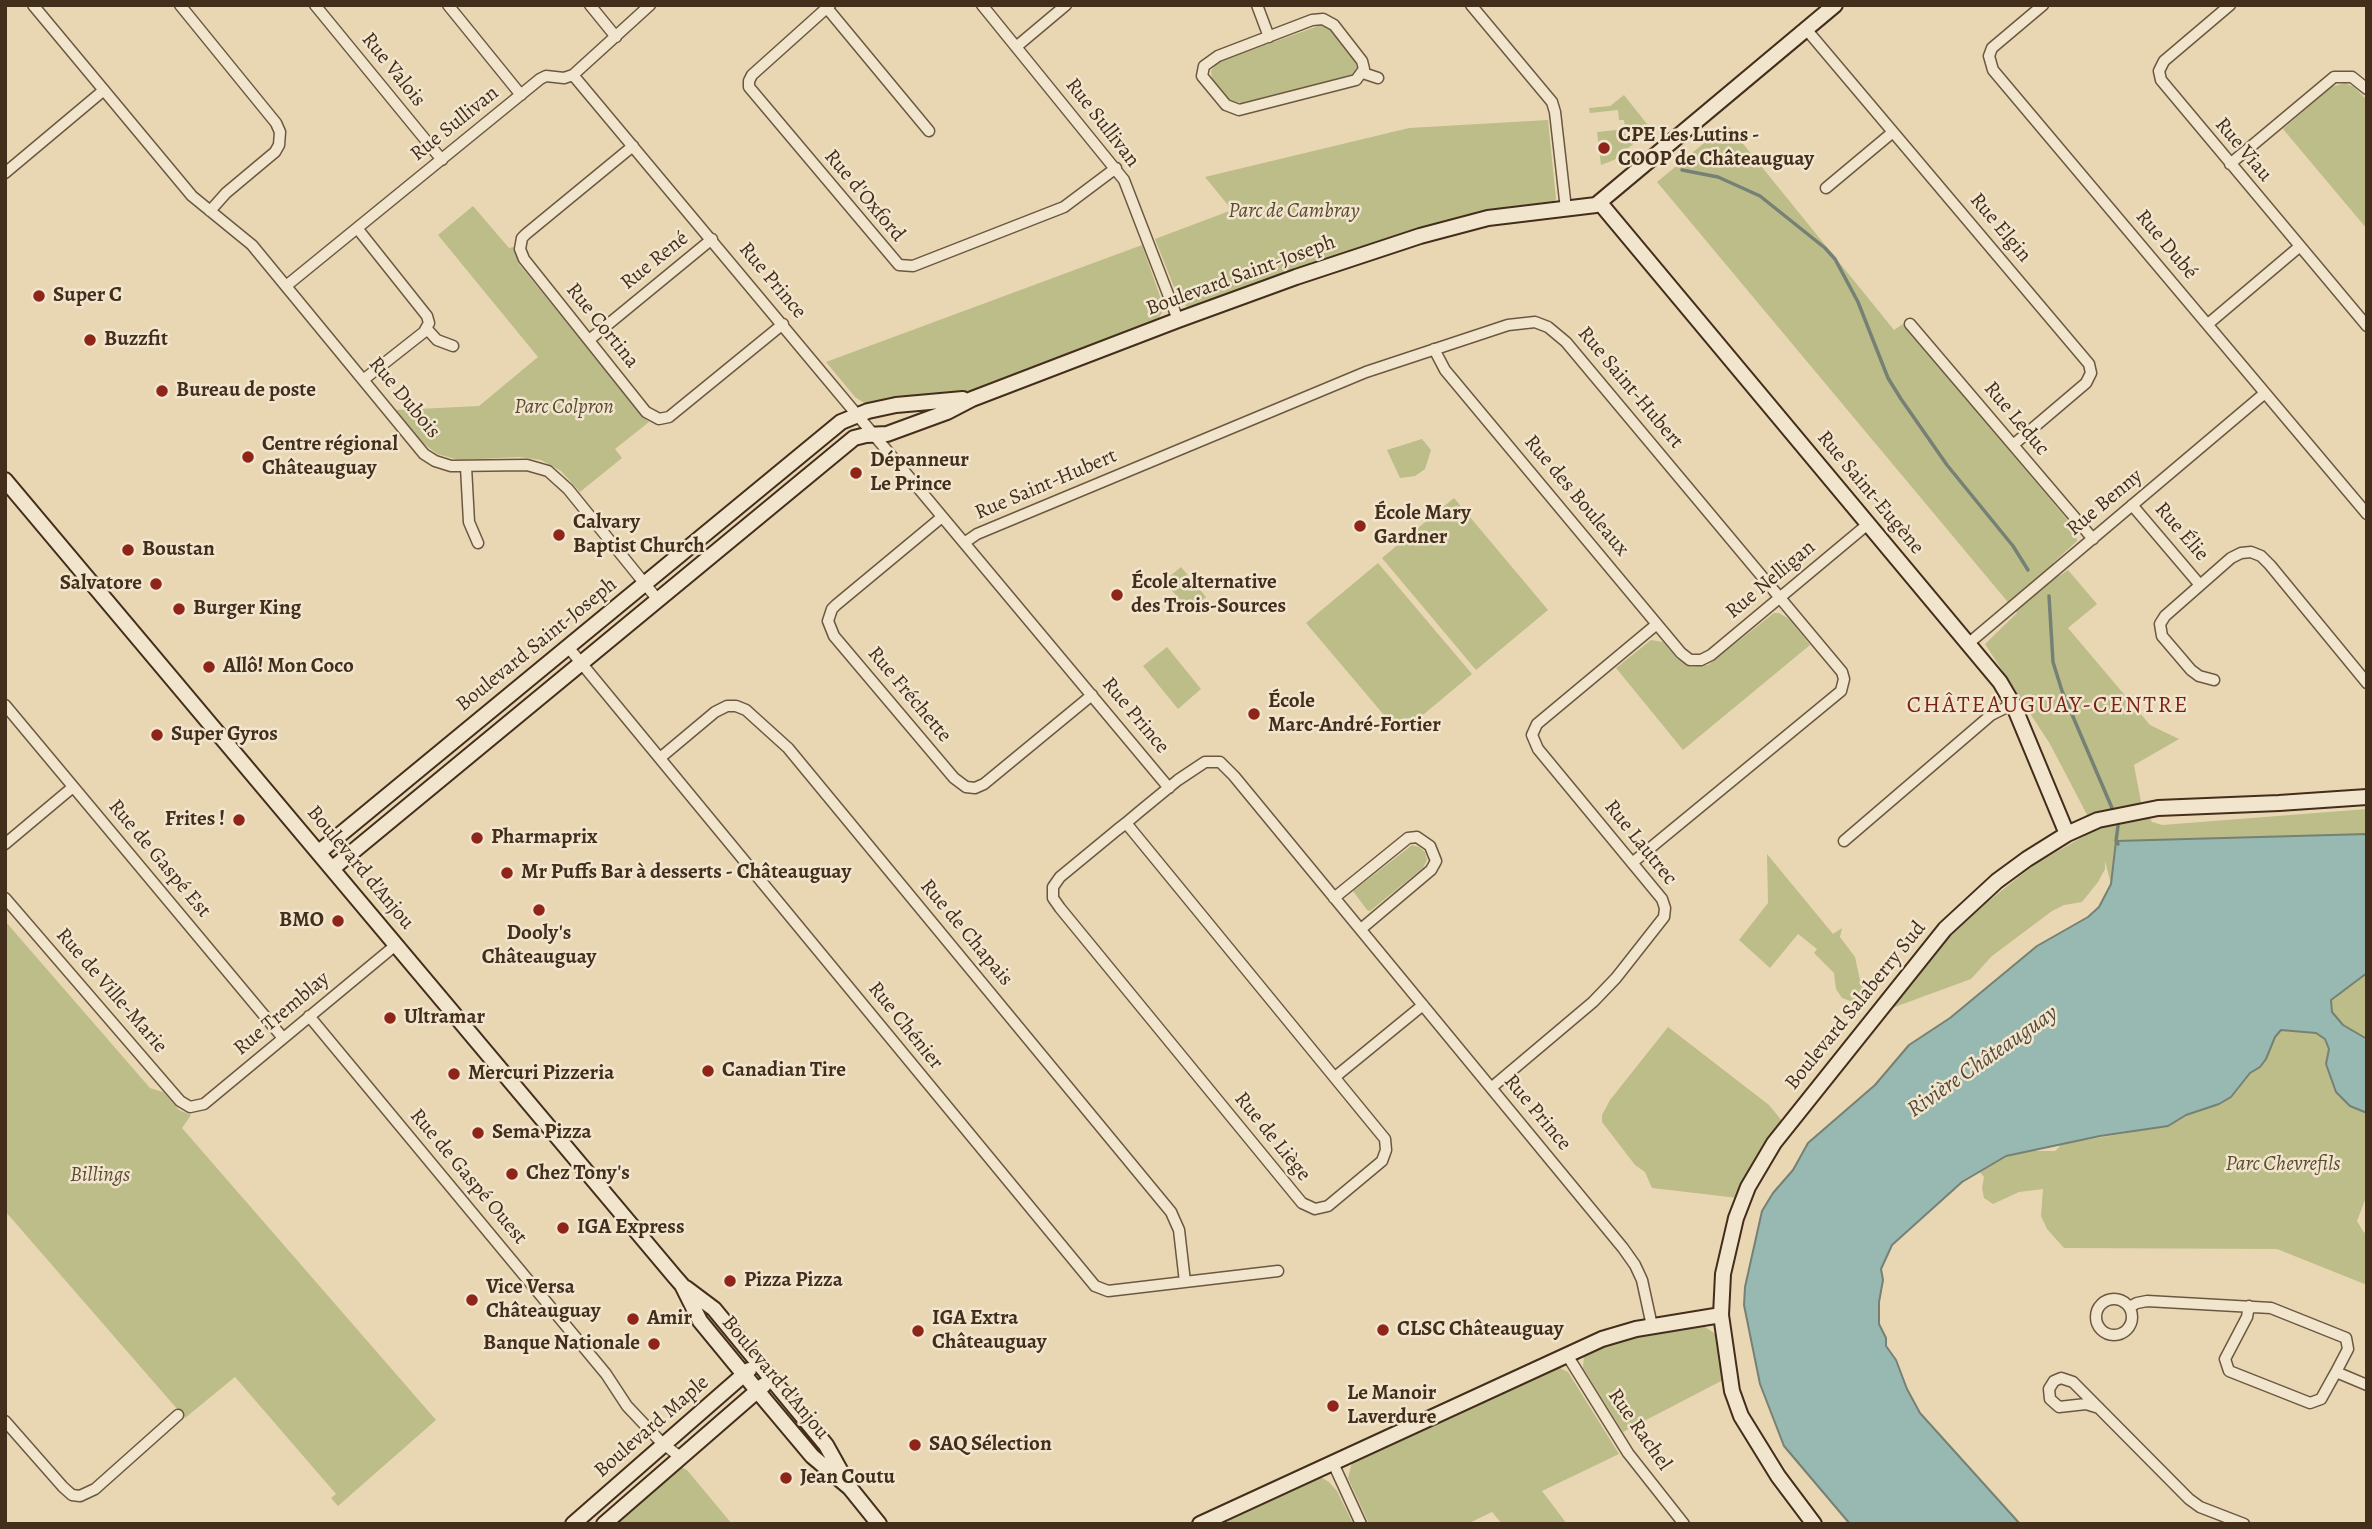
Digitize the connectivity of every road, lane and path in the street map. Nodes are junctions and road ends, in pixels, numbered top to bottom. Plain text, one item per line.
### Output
1 (33, 5) edge
2 (180, 5) edge
3 (315, 5) edge
4 (448, 5) edge
5 (590, 5) edge
6 (650, 5) edge
7 (982, 5) edge
8 (1066, 5) edge
9 (1258, 5) edge
10 (1471, 5) edge
11 (1835, 5) edge
12 (2042, 5) edge
13 (2230, 5) edge
14 (828, 7) edge
15 (1806, 29) junction
16 (616, 37) junction
17 (1269, 37) junction
18 (1016, 47) junction
19 (1363, 73) junction
20 (573, 75) junction
21 (1378, 78) dead end
22 (2367, 89) edge
23 (104, 90) junction
24 (521, 95) junction
25 (929, 131) dead end
26 (1893, 132) junction
27 (633, 146) junction
28 (442, 160) junction
29 (2230, 164) junction
30 (1116, 168) junction
31 (5, 173) edge
32 (1826, 188) dead end
33 (1600, 203) junction
34 (1566, 209) junction
35 (210, 211) junction
36 (357, 229) junction
37 (712, 239) junction
38 (2299, 247) junction
39 (286, 286) junction
40 (1178, 320) junction
41 (783, 324) junction
42 (1910, 324) dead end
43 (2208, 324) junction
44 (2367, 326) edge
45 (427, 329) junction
46 (589, 340) junction
47 (453, 346) dead end
48 (1434, 349) junction
49 (363, 380) junction
50 (2265, 393) junction
51 (972, 398) junction
52 (858, 414) junction
53 (874, 434) junction
54 (2013, 445) junction
55 (466, 467) junction
56 (7, 485) edge
57 (2132, 505) junction
58 (2367, 514) edge
59 (942, 517) junction
60 (1868, 524) junction
61 (2093, 539) junction
62 (478, 543) dead end
63 (964, 543) junction
64 (645, 584) junction
65 (2200, 585) junction
66 (1780, 597) junction
67 (658, 600) junction
68 (1657, 624) junction
69 (1969, 643) junction
70 (568, 647) junction
71 (1695, 660) joint
72 (582, 663) junction
73 (2214, 681) dead end
74 (2367, 683) edge
75 (515, 691) junction
76 (1092, 695) junction
77 (2012, 704) junction
78 (5, 705) edge
79 (528, 708) junction
80 (660, 758) junction
81 (401, 784) junction
82 (73, 787) junction
83 (1169, 788) junction
84 (2367, 797) edge
85 (415, 801) junction
86 (1126, 823) junction
87 (2067, 834) junction
88 (1844, 841) dead end
89 (5, 844) edge
90 (319, 852) junction
91 (1632, 863) junction
92 (333, 868) junction
93 (5, 898) edge
94 (1334, 898) junction
95 (1361, 929) junction
96 (397, 944) junction
97 (1423, 1006) junction
98 (309, 1016) junction
99 (283, 1038) junction
100 (1335, 1077) junction
101 (1491, 1088) junction
102 (190, 1107) joint
103 (1278, 1271) dead end
104 (1185, 1282) junction
105 (682, 1284) junction
106 (2249, 1306) junction
107 (2129, 1307) dead end
108 (1721, 1315) junction
109 (1652, 1326) junction
110 (1567, 1355) junction
111 (758, 1363) junction
112 (2336, 1372) junction
113 (744, 1375) junction
114 (771, 1379) junction
115 (2367, 1385) edge
116 (757, 1391) junction
117 (2099, 1409) junction
118 (178, 1415) dead end
119 (5, 1421) edge
120 (664, 1444) junction
121 (680, 1457) junction
122 (1333, 1463) junction
123 (620, 1483) junction
124 (850, 1488) junction
125 (633, 1498) junction
126 (578, 1522) edge
127 (604, 1524) edge
128 (879, 1524) edge
129 (1200, 1524) edge
130 (1361, 1524) edge
131 (1684, 1524) edge
132 (1814, 1524) edge
133 (2245, 1524) edge

1 - 23 street, Rue Dubois
2 - 35 street
3 - 28 street, Rue Valois
4 - 24 street
5 - 16 street
6 - 16 street
7 - 18 street, Rue Sullivan
8 - 18 street
9 - 17 street
10 - 34 street
11 - 15 street
12 - 43 street, Rue Dubé
13 - 29 street, Rue Viau
14 - 25 street
14 - 30 street, Rue d'Oxford
15 - 26 street, Rue Elgin
15 - 33 street
16 - 20 street
17 - 19 street
17 - 19 street
18 - 30 street, Rue Sullivan
19 - 21 street
20 - 24 street, Rue Sullivan
20 - 27 street, Rue Prince
22 - 29 street
23 - 31 street
23 - 35 street, Rue Dubois
24 - 28 street, Rue Sullivan
26 - 32 street
26 - 54 street, Rue Elgin
27 - 37 street, Rue Prince
27 - 46 street, Rue Cortina
28 - 36 street, Rue Sullivan
29 - 38 street, Rue Viau
30 - 40 street, Rue Sullivan
33 - 34 street, Boulevard Saint-Joseph
33 - 60 street, Rue Saint-Eugène
34 - 40 street, Boulevard Saint-Joseph
35 - 39 street, Rue Dubois
36 - 39 street, Rue Sullivan
36 - 45 street
37 - 41 street, Rue Prince
37 - 46 street, Rue René
38 - 43 street
38 - 44 street, Rue Viau
39 - 49 street, Rue Dubois
40 - 51 street, Boulevard Saint-Joseph
41 - 46 street, Rue Cortina
41 - 52 street, Rue Prince
42 - 54 street, Rue Leduc
43 - 50 street, Rue Dubé
45 - 47 street
45 - 49 street
48 - 63 street, Rue Saint-Hubert
48 - 66 street, Rue Saint-Hubert
48 - 68 street, Rue des Bouleaux
49 - 55 street, Rue Dubois
50 - 57 street, Rue Benny
50 - 58 street, Rue Dubé
51 - 52 street, Boulevard Saint-Joseph
51 - 53 street, Boulevard Saint-Joseph
52 - 53 street, Rue Prince
52 - 64 street, Boulevard Saint-Joseph
53 - 59 street, Rue Prince
53 - 67 street, Boulevard Saint-Joseph
54 - 61 street, Rue Leduc
55 - 62 street
55 - 64 street, Rue Dubois
56 - 90 street, Boulevard d'Anjou
57 - 61 street, Rue Benny
57 - 65 street, Rue Élie
59 - 63 street, Rue Prince
59 - 76 street, Rue Fréchette
60 - 66 street, Rue Nelligan
60 - 69 street, Rue Saint-Eugène
61 - 69 street, Rue Benny
63 - 76 street, Rue Prince
64 - 67 street, Rue Dubois
64 - 70 street, Boulevard Saint-Joseph
65 - 73 street
65 - 74 street
66 - 71 street, Rue Nelligan
66 - 91 street, Rue Saint-Hubert
67 - 72 street, Boulevard Saint-Joseph
68 - 71 street, Rue des Bouleaux
68 - 91 street, Rue Lautrec
69 - 77 street, Rue Saint-Eugène
70 - 72 street, Rue Chénier
70 - 75 street, Boulevard Saint-Joseph
72 - 79 street, Boulevard Saint-Joseph
72 - 80 street, Rue Chénier
75 - 79 street
75 - 81 street, Boulevard Saint-Joseph
76 - 83 street, Rue Prince
77 - 87 street, Rue Saint-Eugène
77 - 88 street
78 - 82 street, Rue de Gaspé Est
79 - 85 street, Boulevard Saint-Joseph
80 - 104 street, Rue Chénier
80 - 104 street, Rue de Chapais
81 - 85 street
81 - 90 street, Boulevard Saint-Joseph
82 - 89 street
82 - 99 street, Rue de Gaspé Est
83 - 86 street, Rue de Liège
83 - 94 street, Rue Prince
84 - 87 street, Boulevard Salaberry Sud
85 - 92 street, Boulevard Saint-Joseph
86 - 100 street, Rue de Liège
86 - 100 street, Rue de Liège
87 - 108 street, Boulevard Salaberry Sud
90 - 92 street, Boulevard d'Anjou
91 - 101 street, Rue Lautrec
92 - 96 street, Boulevard d'Anjou
93 - 102 street, Rue de Ville-Marie
94 - 95 street, Rue Prince
94 - 95 street
95 - 97 street, Rue Prince
96 - 98 street, Rue Tremblay
96 - 105 street, Boulevard d'Anjou
97 - 100 street
97 - 101 street, Rue Prince
98 - 99 street, Rue Tremblay
98 - 120 street, Rue de Gaspé Ouest
99 - 102 street, Rue Tremblay
101 - 109 street, Rue Prince
103 - 104 street, Rue Chénier
105 - 111 street, Boulevard d'Anjou
105 - 113 street, Boulevard d'Anjou
106 - 107 street
106 - 112 street
106 - 112 street
108 - 109 street
108 - 132 street, Boulevard Salaberry Sud
109 - 110 street
110 - 122 street
110 - 131 street, Rue Rachel
111 - 113 street, Boulevard Maple
111 - 114 street, Boulevard d'Anjou
112 - 115 street
113 - 116 street, Boulevard d'Anjou
113 - 120 street, Boulevard Maple
114 - 116 street, Boulevard Maple
114 - 124 street, Boulevard d'Anjou
116 - 121 street, Boulevard Maple
116 - 124 street, Boulevard d'Anjou
117 - 117 street
117 - 133 street
118 - 119 street
120 - 121 street, Rue de Gaspé Ouest
120 - 123 street, Boulevard Maple
121 - 125 street, Boulevard Maple
122 - 129 street
122 - 130 street
123 - 125 street
123 - 126 street, Boulevard Maple
124 - 128 street, Boulevard d'Anjou
125 - 127 street, Boulevard Maple

